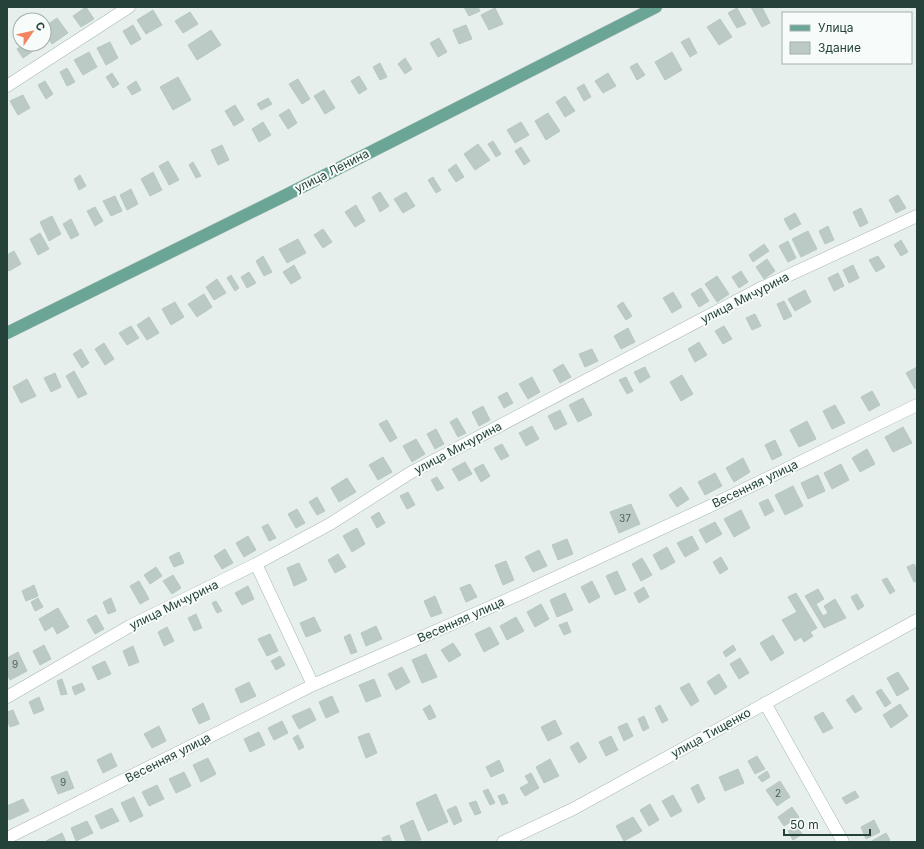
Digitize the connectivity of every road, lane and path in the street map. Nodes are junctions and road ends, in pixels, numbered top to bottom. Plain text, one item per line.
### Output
1 (129, 7) edge
2 (656, 7) edge
3 (7, 86) edge
4 (917, 216) edge
5 (7, 333) edge
6 (917, 405) edge
7 (256, 564) junction
8 (917, 620) edge
9 (313, 685) junction
10 (7, 697) edge
11 (765, 703) junction
12 (7, 838) edge
13 (503, 842) edge
14 (842, 842) edge

1 - 3 street
2 - 5 main road, улица Ленина
4 - 7 street, улица Мичурина
6 - 9 street, Весенняя улица
7 - 9 street
7 - 10 street, улица Мичурина
8 - 11 street, улица Тищенко
9 - 12 street, Весенняя улица
11 - 13 street, улица Тищенко
11 - 14 street

